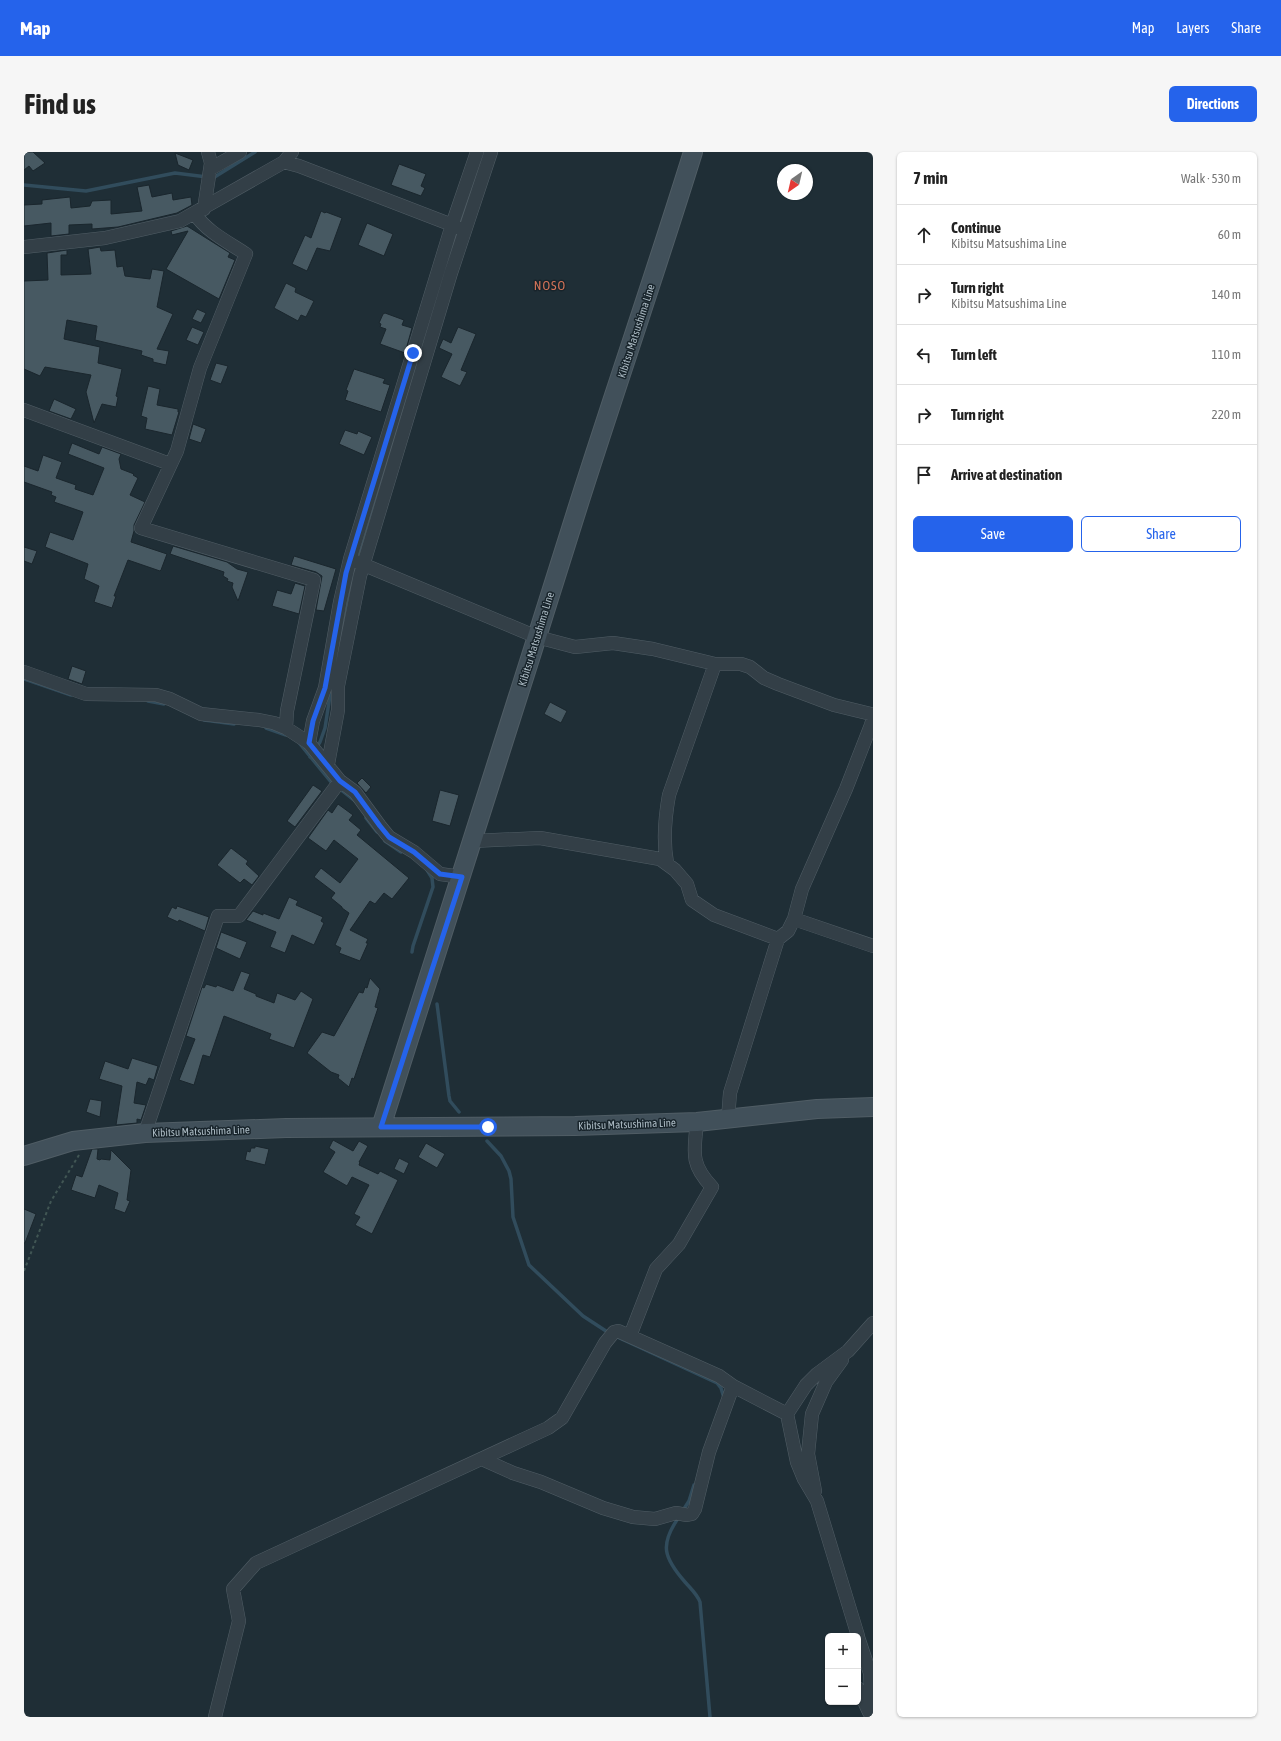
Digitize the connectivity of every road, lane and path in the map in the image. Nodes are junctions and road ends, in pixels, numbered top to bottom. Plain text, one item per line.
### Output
1 (208, 152) edge
2 (240, 152) edge
3 (292, 152) edge
4 (477, 152) edge
5 (491, 152) edge
6 (693, 152) edge
7 (284, 162) junction
8 (210, 174) junction
9 (199, 212) junction
10 (452, 225) junction
11 (465, 230) junction
12 (24, 247) edge
13 (24, 410) edge
14 (170, 464) junction
15 (350, 559) junction
16 (363, 565) junction
17 (537, 636) junction
18 (715, 664) junction
19 (24, 672) edge
20 (286, 728) junction
21 (317, 752) junction
22 (337, 784) junction
23 (473, 842) junction
24 (667, 863) junction
25 (462, 877) junction
26 (794, 920) junction
27 (778, 939) junction
28 (873, 946) edge
29 (873, 1106) edge
30 (728, 1119) junction
31 (697, 1122) junction
32 (381, 1127) junction
33 (145, 1133) junction
34 (90, 1138) junction
35 (24, 1156) edge
36 (24, 1271) edge
37 (873, 1323) edge
38 (630, 1336) junction
39 (848, 1351) junction
40 (733, 1386) junction
41 (787, 1414) junction
42 (482, 1459) junction
43 (817, 1500) junction
44 (857, 1633) edge
45 (861, 1644) edge
46 (872, 1673) edge
47 (861, 1694) edge
48 (215, 1717) edge
49 (872, 1717) edge

1 - 8 street
2 - 8 street
3 - 7 street
4 - 10 street
5 - 11 street
6 - 17 main road, Kibitsu Matsushima Line
7 - 9 street
7 - 10 street
8 - 9 street
9 - 12 street
9 - 14 street
10 - 11 street
10 - 15 street
11 - 16 street
13 - 14 street
14 - 20 street
15 - 16 street
15 - 21 street
16 - 17 street
16 - 21 street
17 - 18 street
17 - 23 main road, Kibitsu Matsushima Line
18 - 24 street
18 - 26 street
19 - 20 street
20 - 21 street
21 - 22 street
22 - 25 street
22 - 33 street
23 - 24 street
23 - 25 main road, Kibitsu Matsushima Line
24 - 27 street
25 - 32 main road, Kibitsu Matsushima Line
26 - 27 street
26 - 28 street
27 - 30 street
29 - 30 main road, Kibitsu Matsushima Line
30 - 31 main road, Kibitsu Matsushima Line
31 - 32 main road, Kibitsu Matsushima Line
31 - 38 street
32 - 33 main road, Kibitsu Matsushima Line
33 - 34 main road, Kibitsu Matsushima Line
34 - 35 main road, Kibitsu Matsushima Line
34 - 36 path
37 - 39 street
38 - 40 street
38 - 42 street
39 - 41 street
39 - 43 street
40 - 41 street
40 - 42 street
41 - 43 street
42 - 48 street
43 - 44 street
45 - 46 street
46 - 49 street
47 - 49 street

